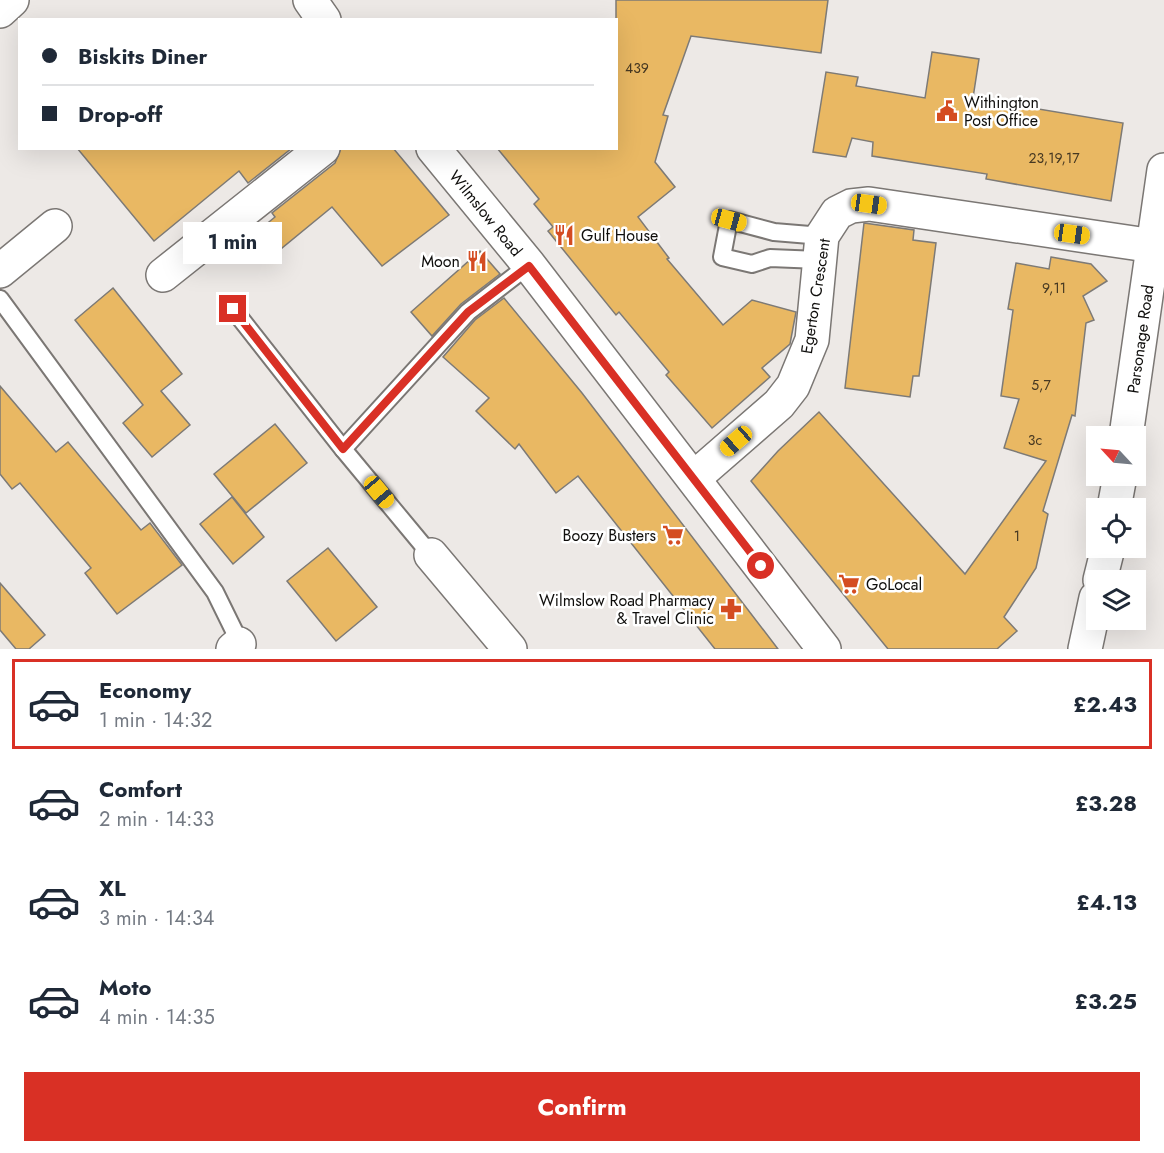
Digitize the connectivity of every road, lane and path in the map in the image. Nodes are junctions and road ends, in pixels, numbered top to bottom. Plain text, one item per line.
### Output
1 (12, 0) edge
2 (310, 0) edge
3 (0, 11) edge
4 (323, 18) edge
5 (320, 150) edge
6 (435, 150) edge
7 (1164, 178) edge
8 (56, 226) dead end
9 (774, 232) junction
10 (1154, 246) junction
11 (821, 248) junction
12 (770, 258) junction
13 (529, 266) junction
14 (0, 271) edge
15 (163, 275) dead end
16 (0, 299) edge
17 (233, 309) dead end
18 (1127, 426) edge
19 (343, 449) junction
20 (694, 478) junction
21 (431, 555) joint
22 (1089, 630) edge
23 (239, 647) edge
24 (510, 649) edge
25 (824, 649) edge
26 (1085, 649) edge

1 - 3 street
2 - 4 street
5 - 15 street
6 - 13 street, Wilmslow Road
7 - 10 street, Parsonage Road
8 - 14 street
9 - 11 lane
9 - 12 lane
9 - 12 lane
10 - 11 street, Egerton Crescent
10 - 18 street, Parsonage Road
11 - 12 lane
11 - 20 street, Egerton Crescent
13 - 19 lane
13 - 20 street, Wilmslow Road
16 - 23 lane
17 - 19 lane
19 - 21 lane
20 - 25 street, Wilmslow Road
21 - 24 street
22 - 26 street

